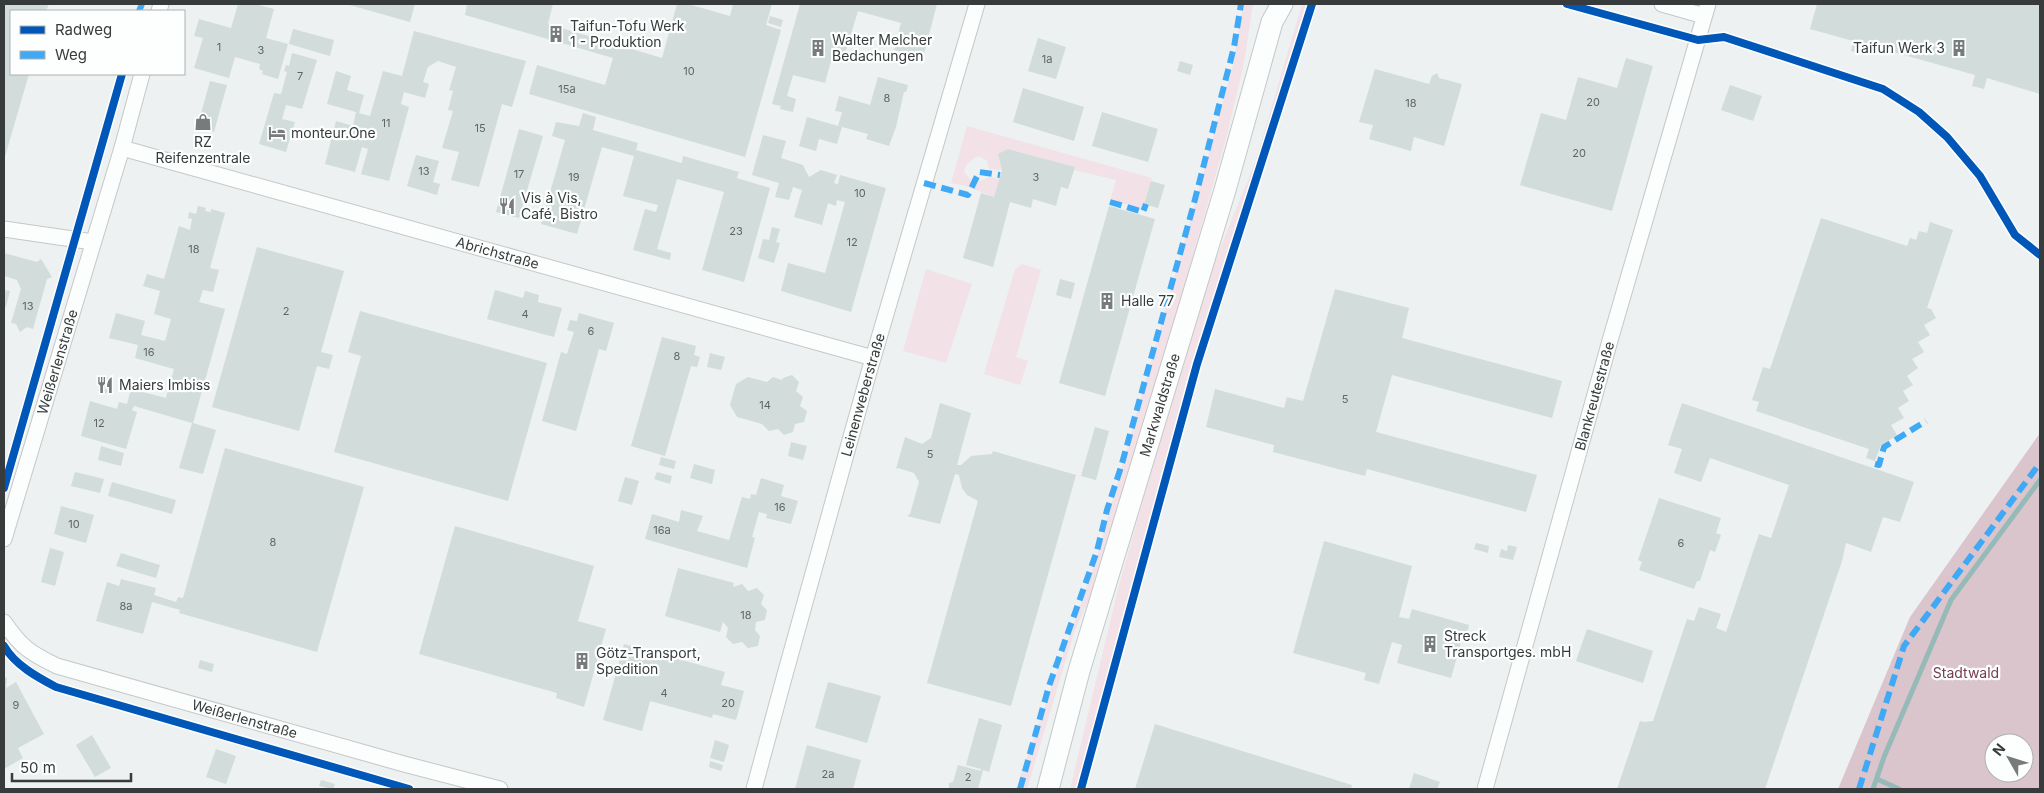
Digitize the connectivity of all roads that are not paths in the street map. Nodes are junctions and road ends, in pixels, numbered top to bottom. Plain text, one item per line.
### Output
1 (978, 4) edge
2 (1662, 4) edge
3 (1275, 10) edge
4 (1706, 10) edge
5 (142, 75) edge
6 (122, 148) junction
7 (4, 229) edge
8 (93, 242) junction
9 (873, 358) junction
10 (4, 539) edge
11 (4, 622) edge
12 (500, 789) edge
13 (754, 789) edge
14 (1048, 789) edge
15 (1484, 789) edge

1 - 9 street, Leinenweberstraße
2 - 4 street
3 - 14 main road, Markwaldstraße
4 - 15 street, Blankreutestraße
5 - 6 street, Weißerlenstraße
6 - 8 street, Weißerlenstraße
6 - 9 street, Abrichstraße
7 - 8 street
8 - 10 street, Weißerlenstraße
9 - 13 street, Leinenweberstraße
11 - 12 street, Weißerlenstraße

